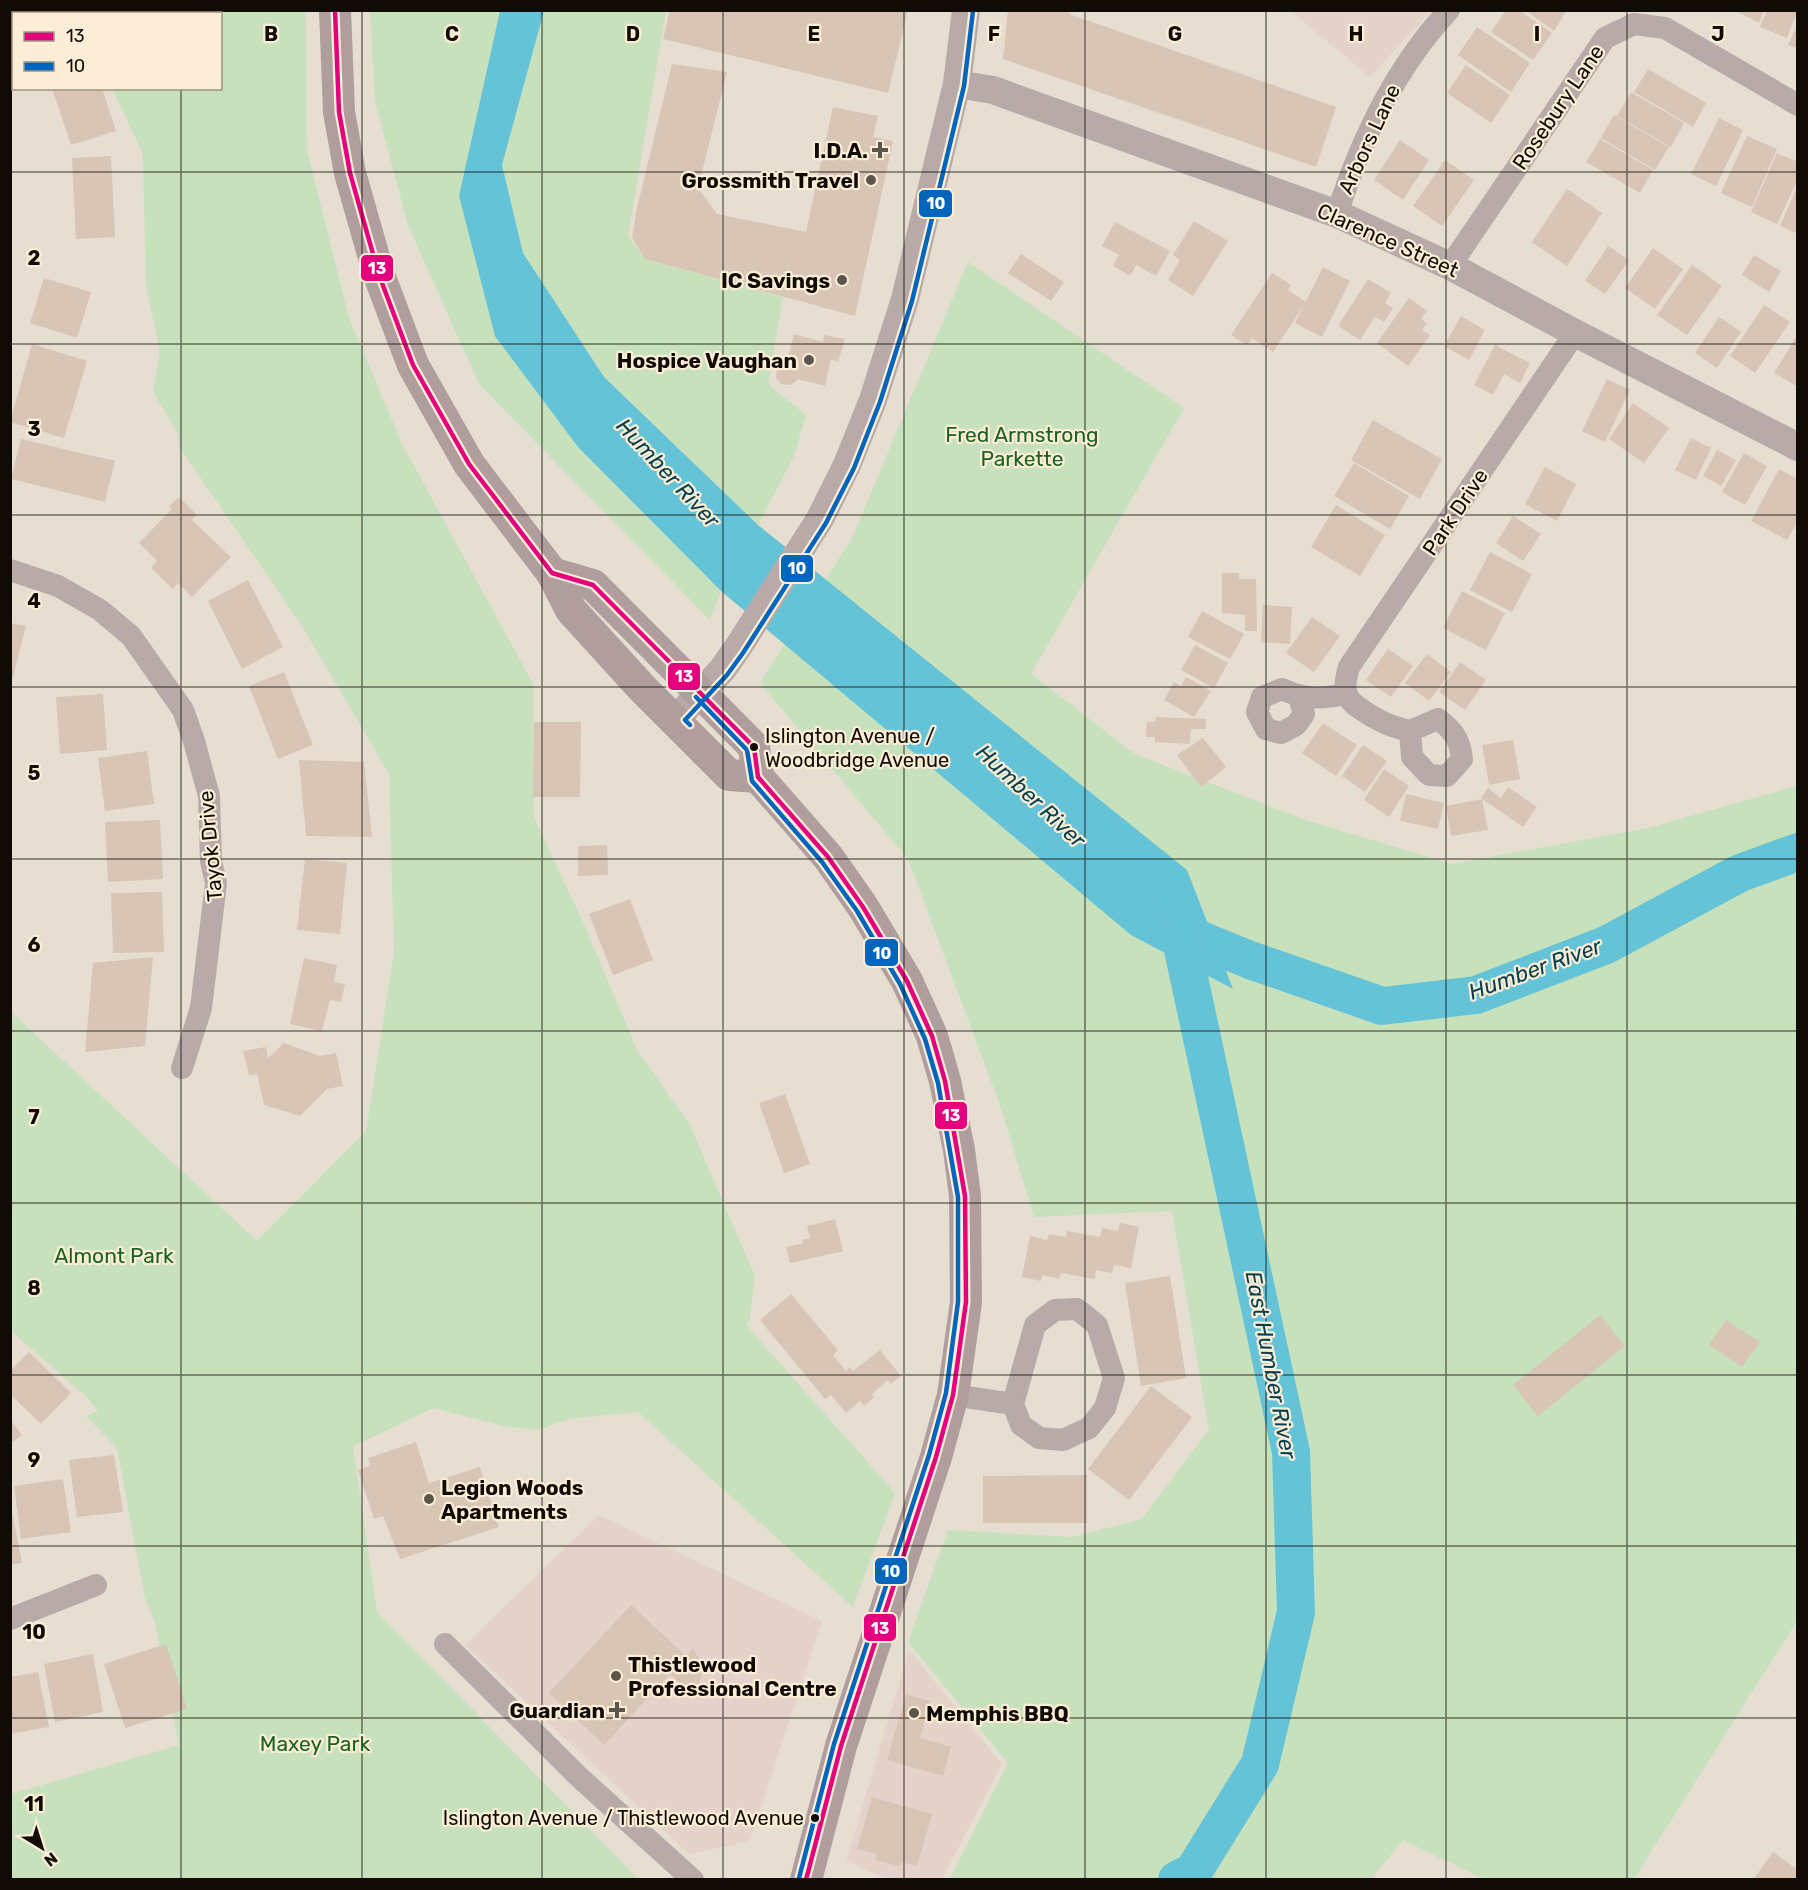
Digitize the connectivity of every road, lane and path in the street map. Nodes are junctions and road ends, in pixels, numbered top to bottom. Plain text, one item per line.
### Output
1 (335, 10) edge
2 (966, 10) edge
3 (1449, 10) edge
4 (957, 84) junction
5 (1797, 105) edge
6 (1337, 214) junction
7 (1450, 266) junction
8 (1575, 333) junction
9 (1797, 447) edge
10 (10, 570) edge
11 (552, 573) junction
12 (701, 692) junction
13 (1345, 694) junction
14 (1299, 697) dead end
15 (675, 720) junction
16 (1410, 730) dead end
17 (759, 777) junction
18 (182, 1068) dead end
19 (953, 1395) junction
20 (1012, 1404) junction
21 (96, 1585) dead end
22 (10, 1619) edge
23 (446, 1644) dead end
24 (693, 1880) edge
25 (806, 1880) edge

1 - 11 main road
2 - 4 street
3 - 6 street, Arbors Lane
4 - 6 street, Clarence Street
4 - 12 street
5 - 7 street, Rosebury Lane
6 - 7 street, Clarence Street
7 - 8 street, Clarence Street
8 - 9 street, Clarence Street
8 - 13 street, Park Drive
10 - 18 street, Tayok Drive
11 - 12 main road
11 - 15 main road
12 - 15 street
12 - 17 main road
13 - 14 street
13 - 16 street
15 - 17 main road
17 - 19 main road
19 - 20 street
19 - 25 main road
20 - 20 street
21 - 22 street
23 - 24 street

